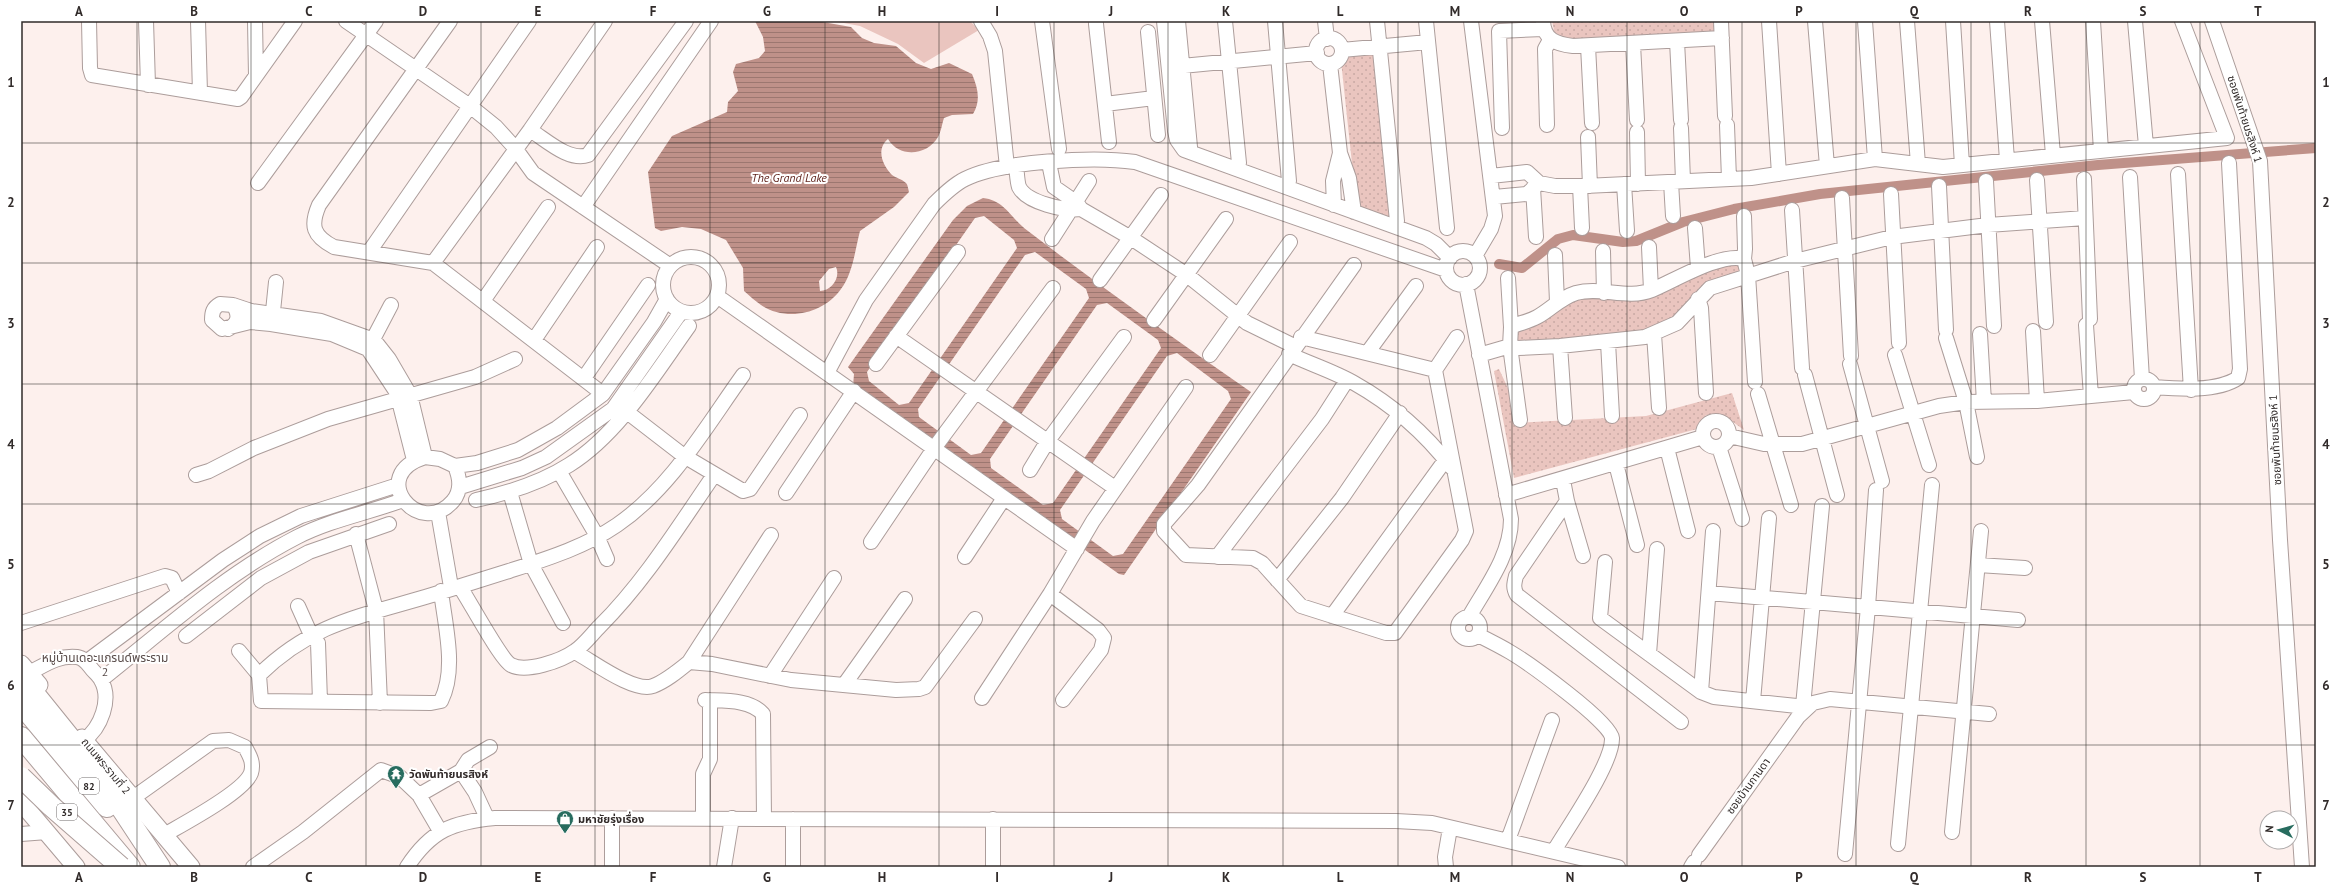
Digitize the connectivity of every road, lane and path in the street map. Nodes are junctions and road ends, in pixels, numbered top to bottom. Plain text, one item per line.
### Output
1 (89, 21) edge
2 (146, 21) edge
3 (198, 21) edge
4 (255, 21) edge
5 (295, 21) edge
6 (346, 21) edge
7 (376, 21) edge
8 (450, 21) edge
9 (529, 21) edge
10 (605, 21) edge
11 (686, 21) edge
12 (711, 21) edge
13 (981, 21) edge
14 (1042, 21) edge
15 (1164, 21) edge
16 (1178, 21) edge
17 (1225, 21) edge
18 (1274, 21) edge
19 (1325, 21) edge
20 (1377, 21) edge
21 (1426, 21) edge
22 (1471, 21) edge
23 (1721, 21) edge
24 (1769, 21) edge
25 (1816, 21) edge
26 (1865, 21) edge
27 (1907, 21) edge
28 (1953, 21) edge
29 (1997, 21) edge
30 (2042, 21) edge
31 (2092, 21) edge
32 (2135, 21) edge
33 (2182, 21) edge
34 (2212, 21) edge
35 (1096, 22) edge
36 (1545, 30) edge
37 (1148, 32) dead end
38 (366, 35) junction
39 (1722, 38) junction
40 (1327, 39) junction
41 (1677, 41) junction
42 (1428, 42) junction
43 (1633, 44) junction
44 (1588, 46) junction
45 (1380, 47) junction
46 (1342, 50) junction
47 (1317, 53) junction
48 (1278, 56) junction
49 (1229, 61) junction
50 (1330, 64) junction
51 (1182, 66) junction
52 (416, 70) junction
53 (256, 76) junction
54 (148, 85) junction
55 (200, 93) junction
56 (1154, 98) junction
57 (1105, 104) junction
58 (470, 106) junction
59 (1592, 123) dead end
60 (1547, 125) dead end
61 (1502, 128) dead end
62 (530, 130) junction
63 (1158, 135) dead end
64 (1588, 137) dead end
65 (1109, 142) dead end
66 (2146, 146) junction
67 (1190, 147) dead end
68 (515, 148) junction
69 (1059, 149) dead end
70 (2101, 151) junction
71 (1340, 153) junction
72 (2053, 155) junction
73 (1874, 160) junction
74 (2007, 160) junction
75 (1049, 163) junction
76 (1239, 163) dead end
77 (2229, 163) dead end
78 (1918, 164) junction
79 (1962, 165) junction
80 (1011, 166) junction
81 (1827, 166) junction
82 (1779, 174) junction
83 (2178, 174) dead end
84 (1491, 176) junction
85 (2130, 178) dead end
86 (1730, 179) junction
87 (2084, 179) dead end
88 (2037, 180) dead end
89 (1089, 181) dead end
90 (1289, 181) dead end
91 (1986, 181) dead end
92 (1677, 182) junction
93 (258, 183) dead end
94 (1631, 184) junction
95 (1536, 186) junction
96 (1585, 186) junction
97 (1939, 186) dead end
98 (1161, 194) dead end
99 (1891, 194) dead end
100 (1494, 197) junction
101 (1842, 198) dead end
102 (1334, 205) junction
103 (548, 207) dead end
104 (583, 207) junction
105 (1076, 207) junction
106 (1792, 210) dead end
107 (1354, 212) junction
108 (1673, 216) dead end
109 (1744, 216) dead end
110 (2085, 218) junction
111 (1226, 219) dead end
112 (1397, 221) dead end
113 (2040, 221) junction
114 (1988, 225) junction
115 (1447, 228) dead end
116 (1582, 228) dead end
117 (1695, 228) dead end
118 (1941, 230) junction
119 (1627, 231) dead end
120 (1892, 237) junction
121 (1131, 238) junction
122 (1536, 238) dead end
123 (1052, 239) dead end
124 (1290, 242) dead end
125 (1648, 246) dead end
126 (598, 247) dead end
127 (1844, 248) junction
128 (1603, 251) dead end
129 (369, 252) junction
130 (958, 252) dead end
131 (1555, 255) dead end
132 (1475, 256) junction
133 (1744, 259) junction
134 (1795, 262) junction
135 (433, 263) junction
136 (1448, 264) junction
137 (669, 265) junction
138 (1354, 265) dead end
139 (1698, 268) junction
140 (1187, 275) junction
141 (1748, 275) junction
142 (1508, 278) dead end
143 (1100, 280) dead end
144 (276, 282) dead end
145 (1466, 284) junction
146 (648, 285) dead end
147 (1416, 286) dead end
148 (1053, 288) dead end
149 (1651, 290) junction
150 (1604, 293) junction
151 (717, 296) junction
152 (1698, 299) junction
153 (667, 300) junction
154 (483, 301) junction
155 (1557, 302) junction
156 (233, 305) junction
157 (391, 305) dead end
158 (681, 312) junction
159 (1237, 316) junction
160 (272, 318) junction
161 (1154, 320) dead end
162 (2046, 322) dead end
163 (689, 326) dead end
164 (1994, 326) dead end
165 (1511, 327) junction
166 (228, 329) junction
167 (2033, 331) dead end
168 (1654, 334) junction
169 (1980, 334) dead end
170 (896, 336) junction
171 (1124, 337) dead end
172 (1457, 337) dead end
173 (534, 340) junction
174 (1608, 342) junction
175 (371, 345) junction
176 (1295, 346) junction
177 (1560, 346) junction
178 (1513, 350) junction
179 (1368, 352) junction
180 (1210, 355) dead end
181 (515, 359) dead end
182 (1479, 360) junction
183 (876, 364) dead end
184 (1435, 370) junction
185 (827, 373) junction
186 (743, 375) dead end
187 (584, 378) junction
188 (2142, 378) junction
189 (1347, 380) junction
190 (1186, 387) dead end
191 (2154, 388) junction
192 (2191, 390) junction
193 (854, 391) junction
194 (977, 392) junction
195 (2134, 392) junction
196 (1706, 393) dead end
197 (603, 394) junction
198 (2091, 396) junction
199 (405, 397) junction
200 (2037, 401) junction
201 (1966, 402) junction
202 (1984, 402) junction
203 (1659, 408) dead end
204 (627, 412) junction
205 (1400, 413) junction
206 (1914, 413) junction
207 (800, 416) dead end
208 (1612, 416) dead end
209 (1566, 418) dead end
210 (1520, 420) dead end
211 (1867, 427) junction
212 (1729, 436) junction
213 (1703, 437) junction
214 (1823, 439) junction
215 (1047, 442) junction
216 (1773, 445) junction
217 (936, 446) junction
218 (1719, 447) junction
219 (1667, 448) junction
220 (684, 456) junction
221 (1977, 457) dead end
222 (420, 459) junction
223 (1449, 464) junction
224 (1616, 464) junction
225 (1929, 465) dead end
226 (455, 466) junction
227 (1030, 470) dead end
228 (558, 471) junction
229 (714, 475) junction
230 (196, 476) dead end
231 (1563, 480) junction
232 (398, 485) junction
233 (1932, 485) dead end
234 (460, 487) junction
235 (1116, 488) junction
236 (510, 492) junction
237 (786, 493) dead end
238 (1506, 495) junction
239 (1837, 496) dead end
240 (1004, 498) junction
241 (403, 500) junction
242 (476, 500) dead end
243 (1567, 500) junction
244 (1790, 505) dead end
245 (1822, 506) dead end
246 (438, 512) junction
247 (1768, 518) dead end
248 (1742, 519) dead end
249 (389, 524) dead end
250 (1688, 531) dead end
251 (1713, 531) dead end
252 (1981, 531) dead end
253 (356, 534) junction
254 (771, 535) dead end
255 (597, 536) junction
256 (871, 542) dead end
257 (1637, 545) dead end
258 (1078, 548) junction
259 (1657, 549) dead end
260 (1583, 556) dead end
261 (965, 557) dead end
262 (1217, 557) junction
263 (607, 559) dead end
264 (1604, 562) dead end
265 (531, 564) junction
266 (1978, 565) junction
267 (2025, 568) dead end
268 (834, 578) dead end
269 (1277, 580) junction
270 (451, 588) junction
271 (179, 593) junction
272 (1709, 593) junction
273 (1050, 594) junction
274 (1762, 598) junction
275 (905, 599) dead end
276 (1815, 603) junction
277 (298, 606) dead end
278 (1868, 607) junction
279 (376, 610) junction
280 (1920, 613) junction
281 (1332, 616) junction
282 (1973, 617) junction
283 (975, 619) dead end
284 (2018, 620) dead end
285 (21, 623) edge
286 (563, 624) dead end
287 (311, 635) junction
288 (186, 636) dead end
289 (239, 650) dead end
290 (574, 652) junction
291 (1649, 654) junction
292 (86, 662) junction
293 (689, 662) junction
294 (24, 671) edge
295 (259, 675) junction
296 (770, 676) junction
297 (101, 680) junction
298 (844, 685) junction
299 (1702, 692) junction
300 (982, 698) dead end
301 (1064, 700) dead end
302 (1859, 700) junction
303 (320, 701) junction
304 (1753, 701) junction
305 (380, 703) junction
306 (21, 704) edge
307 (1910, 705) junction
308 (21, 710) edge
309 (1802, 710) junction
310 (1964, 711) junction
311 (1989, 714) dead end
312 (1552, 720) dead end
313 (1681, 722) dead end
314 (21, 737) edge
315 (84, 740) junction
316 (490, 747) dead end
317 (21, 757) edge
318 (461, 771) junction
319 (21, 776) edge
320 (419, 795) junction
321 (133, 798) junction
322 (21, 802) edge
323 (487, 818) junction
324 (612, 818) junction
325 (703, 818) junction
326 (732, 818) junction
327 (764, 818) junction
328 (794, 819) junction
329 (993, 819) junction
330 (1450, 828) junction
331 (440, 831) junction
332 (46, 832) junction
333 (1952, 832) dead end
334 (21, 834) edge
335 (164, 835) junction
336 (1508, 840) junction
337 (1898, 844) dead end
338 (1554, 851) junction
339 (1845, 854) dead end
340 (1694, 861) edge
341 (76, 867) edge
342 (113, 867) edge
343 (121, 867) edge
344 (130, 867) edge
345 (152, 867) edge
346 (159, 867) edge
347 (191, 867) edge
348 (253, 867) edge
349 (407, 867) edge
350 (612, 867) edge
351 (724, 867) edge
352 (793, 867) edge
353 (993, 867) edge
354 (1446, 867) edge
355 (1618, 867) edge
356 (2302, 867) edge

1 - 54 street
2 - 54 street
3 - 55 street
4 - 53 street
5 - 53 street
6 - 38 street
7 - 38 street
8 - 52 street
9 - 58 street
10 - 62 street
11 - 62 street
12 - 104 street
13 - 80 street
14 - 69 street
15 - 102 street
16 - 51 street
17 - 49 street
18 - 48 street
19 - 40 street
20 - 45 street
21 - 42 street
22 - 84 street
23 - 39 street
24 - 82 street
25 - 81 street
26 - 73 street
27 - 78 street
28 - 79 street
29 - 74 street
30 - 72 street
31 - 70 street
32 - 66 street
33 - 66 street
34 - 356 street, ซอยพันท้ายนรสิงห์ 1
35 - 57 street
36 - 44 street
36 - 60 street
36 - 61 street
37 - 56 street
38 - 52 street
38 - 93 street
39 - 41 street
39 - 86 street
40 - 46 street
40 - 47 street
41 - 43 street
41 - 92 street
42 - 45 street
42 - 115 street
43 - 44 street
43 - 94 street
44 - 59 street
45 - 46 street
45 - 112 street
46 - 50 street
47 - 48 street
47 - 50 street
48 - 49 street
48 - 90 street
49 - 51 street
49 - 76 street
50 - 71 street
51 - 67 street
52 - 58 street
52 - 129 street
53 - 55 street
54 - 55 street
56 - 57 street
56 - 63 street
57 - 65 street
58 - 68 street
58 - 129 street
62 - 68 street
64 - 96 street
66 - 70 street
68 - 104 street
68 - 135 street
70 - 72 street
71 - 102 street
71 - 107 street
72 - 74 street
73 - 78 street
73 - 81 street
74 - 79 street
75 - 80 street
75 - 105 street
75 - 136 street
77 - 192 street
78 - 79 street
80 - 105 street
80 - 185 street
81 - 82 street
82 - 86 street
83 - 192 street
84 - 95 street
84 - 100 street
85 - 188 street
86 - 92 street
87 - 110 street
88 - 113 street
89 - 105 street
91 - 114 street
92 - 94 street
92 - 108 street
94 - 96 street
94 - 119 street
95 - 96 street
95 - 100 street
95 - 122 street
96 - 116 street
97 - 118 street
98 - 121 street
99 - 120 street
100 - 132 street
101 - 127 street
102 - 107 street
103 - 154 street
104 - 137 street
105 - 121 street
105 - 123 street
106 - 134 street
107 - 136 street
109 - 133 street
110 - 113 street
110 - 198 street
111 - 140 street
113 - 114 street
113 - 162 street
114 - 118 street
114 - 164 street
117 - 139 street
118 - 120 street
118 - 201 street
120 - 127 street
120 - 206 street
121 - 140 street
121 - 143 street
124 - 159 street
125 - 149 street
126 - 173 street
127 - 134 street
127 - 211 street
128 - 150 street
129 - 135 street
130 - 170 street
131 - 155 street
132 - 136 street
132 - 145 street
133 - 139 street
133 - 141 street
134 - 141 street
134 - 214 street
135 - 154 street
136 - 145 street
137 - 151 street
137 - 153 street
138 - 176 street
139 - 149 street
140 - 159 street
140 - 161 street
141 - 152 street
141 - 216 street
142 - 165 street
144 - 160 street
145 - 182 street
146 - 187 street
147 - 179 street
148 - 194 street
149 - 150 street
150 - 155 street
151 - 158 street
151 - 185 street
152 - 168 street
152 - 196 street
153 - 158 street
153 - 197 street
154 - 173 street
155 - 165 street
156 - 160 street
156 - 166 street
156 - 166 street
157 - 175 street
158 - 234 street
159 - 176 street
159 - 180 street
160 - 166 street
160 - 175 street
163 - 204 street
165 - 178 street
167 - 200 street
168 - 174 street
168 - 203 street
169 - 202 street
170 - 183 street
170 - 194 street
171 - 215 street
172 - 184 street
173 - 187 street
174 - 177 street
174 - 208 street
175 - 199 street
176 - 179 street
176 - 189 street
176 - 262 street
177 - 178 street
177 - 209 street
178 - 182 street
178 - 210 street
179 - 184 street
181 - 199 street
182 - 238 street
184 - 223 street
185 - 193 street
186 - 220 street
187 - 197 street
188 - 191 street
188 - 195 street
189 - 205 street
189 - 262 street
190 - 235 street
191 - 192 street
191 - 195 street
193 - 217 street
193 - 237 street
194 - 215 street
194 - 217 street
195 - 198 street
197 - 226 street
198 - 200 street
199 - 222 street
199 - 230 street
200 - 202 street
201 - 202 street
201 - 206 street
201 - 221 street
204 - 220 street
204 - 228 street
205 - 223 street
205 - 269 street
206 - 211 street
206 - 225 street
207 - 229 street
211 - 214 street
211 - 278 street
212 - 213 street
212 - 216 street
212 - 218 street
213 - 218 street
213 - 219 street
214 - 216 street
214 - 239 street
215 - 227 street
215 - 235 street
216 - 244 street
217 - 240 street
217 - 256 street
218 - 248 street
219 - 224 street
219 - 250 street
220 - 229 street
220 - 255 street
222 - 226 street
222 - 232 street
223 - 281 street
223 - 281 street
224 - 231 street
224 - 257 street
226 - 234 street
228 - 236 street
228 - 255 street
229 - 290 street
231 - 238 street
231 - 243 street
232 - 241 street
232 - 271 street
233 - 280 street
234 - 246 street
235 - 258 street
236 - 242 street
236 - 265 street
238 - 338 street
240 - 258 street
240 - 261 street
241 - 246 street
241 - 297 street
243 - 260 street
243 - 313 street
245 - 276 street
246 - 270 street
247 - 274 street
249 - 253 street
251 - 272 street
252 - 266 street
253 - 279 street
253 - 288 street
254 - 293 street
255 - 263 street
255 - 265 street
258 - 273 street
259 - 291 street
262 - 269 street
264 - 291 street
265 - 270 street
265 - 286 street
266 - 267 street
266 - 282 street
268 - 296 street
269 - 281 street
270 - 279 street
270 - 290 street
270 - 305 street
271 - 285 street
271 - 292 street
272 - 274 street
272 - 299 street
273 - 300 street
273 - 301 street
274 - 276 street
274 - 304 street
275 - 298 street
276 - 278 street
276 - 309 street
277 - 287 street
278 - 280 street
278 - 302 street
279 - 287 street
279 - 305 street
280 - 282 street
280 - 307 street
282 - 284 street
282 - 310 street
283 - 298 street
287 - 295 street
287 - 303 street
289 - 295 street
290 - 293 street
291 - 299 street
292 - 294 street
292 - 297 street
293 - 296 street
294 - 315 main road, ถนนพระรามที่ 2
294 - 346 highway
295 - 303 street
296 - 298 street
297 - 315 street
299 - 304 street
302 - 307 street
302 - 309 street
302 - 339 street
303 - 305 street
304 - 309 street
306 - 346 highway, 82
307 - 310 street
307 - 337 street
308 - 345 highway
309 - 340 street, ซอยบ้านกานดา
310 - 311 street
310 - 333 street
312 - 336 street
314 - 344 highway, 82
315 - 321 main road, ถนนพระรามที่ 2
316 - 318 street
317 - 342 highway, 35
318 - 320 street
318 - 323 street
319 - 343 highway, bridge
320 - 331 street
320 - 348 street
321 - 335 main road, ถนนพระรามที่ 2
321 - 335 street
322 - 332 main road, 35
323 - 324 street
323 - 331 street
324 - 325 street
324 - 350 street
325 - 326 street
325 - 327 street
326 - 327 street
326 - 351 street
327 - 328 street
328 - 329 street
328 - 352 street
329 - 330 street
329 - 353 street
330 - 336 street
330 - 354 street
331 - 349 street
332 - 334 street
332 - 341 main road, 35
335 - 347 main road, ถนนพระรามที่ 2
336 - 338 street
338 - 355 street

